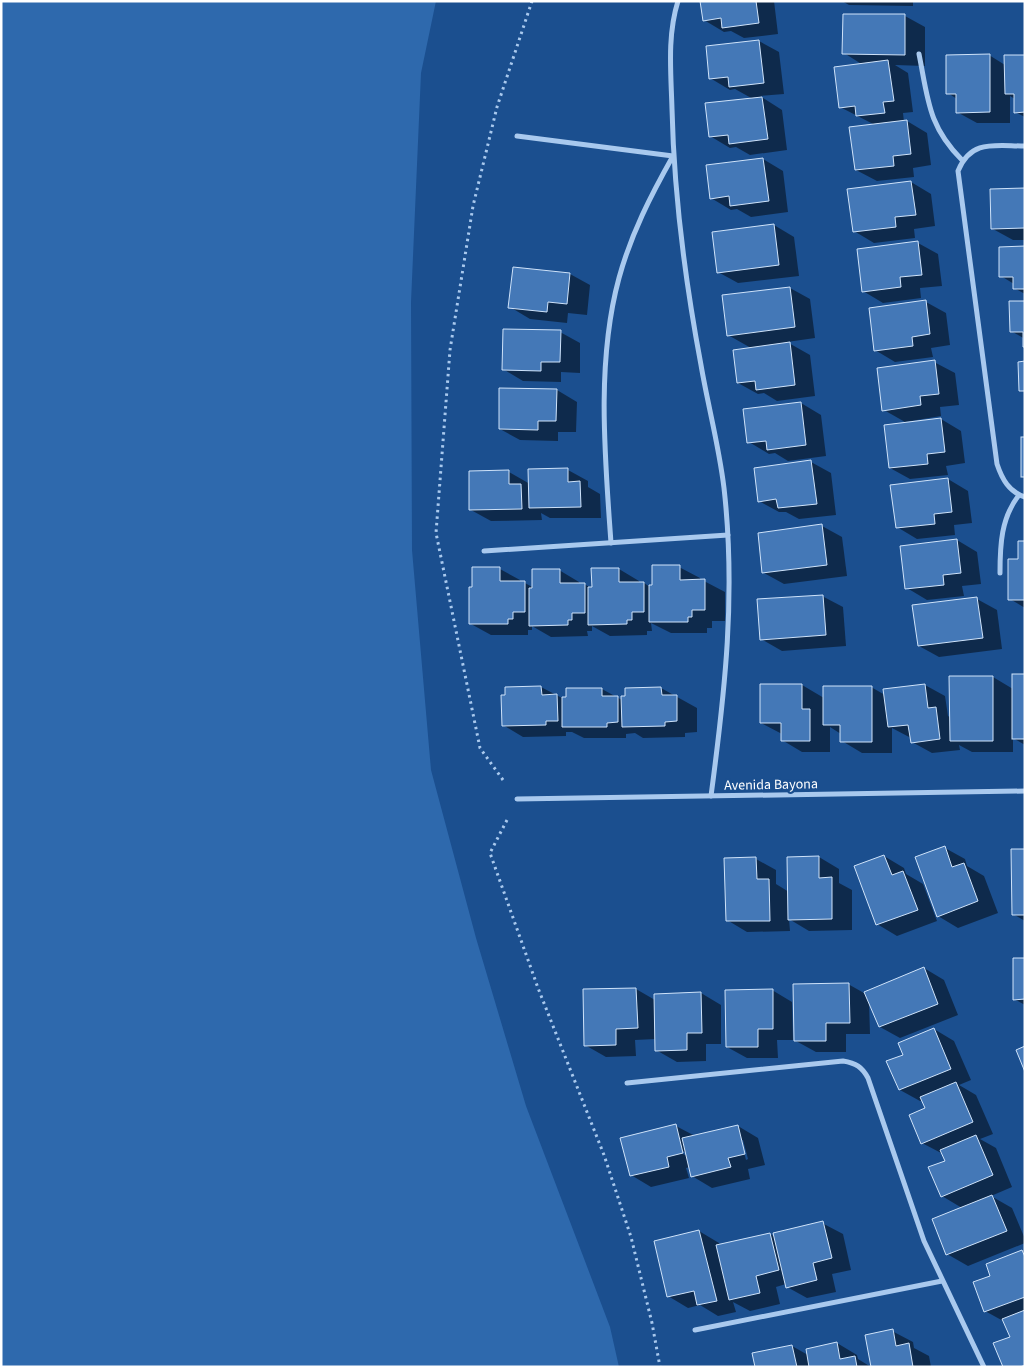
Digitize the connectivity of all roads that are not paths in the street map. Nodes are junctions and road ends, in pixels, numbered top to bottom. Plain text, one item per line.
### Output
1 (678, 1) edge
2 (919, 54) dead end
3 (517, 136) dead end
4 (1025, 146) edge
5 (673, 156) junction
6 (962, 160) junction
7 (1018, 495) junction
8 (1025, 497) edge
9 (728, 536) junction
10 (611, 544) junction
11 (484, 551) dead end
12 (1000, 573) dead end
13 (1025, 792) edge
14 (711, 796) junction
15 (517, 799) road end
16 (627, 1083) dead end
17 (942, 1281) junction
18 (695, 1330) dead end
19 (984, 1367) edge

1 - 5 street
2 - 6 street
3 - 5 street
4 - 6 street
5 - 9 street
5 - 10 street
6 - 7 street
7 - 8 street
7 - 12 street
9 - 10 street
9 - 14 street
10 - 11 street
13 - 14 street, Avenida Bayona
14 - 15 street, Avenida Bayona
16 - 17 street
17 - 18 street
17 - 19 street

